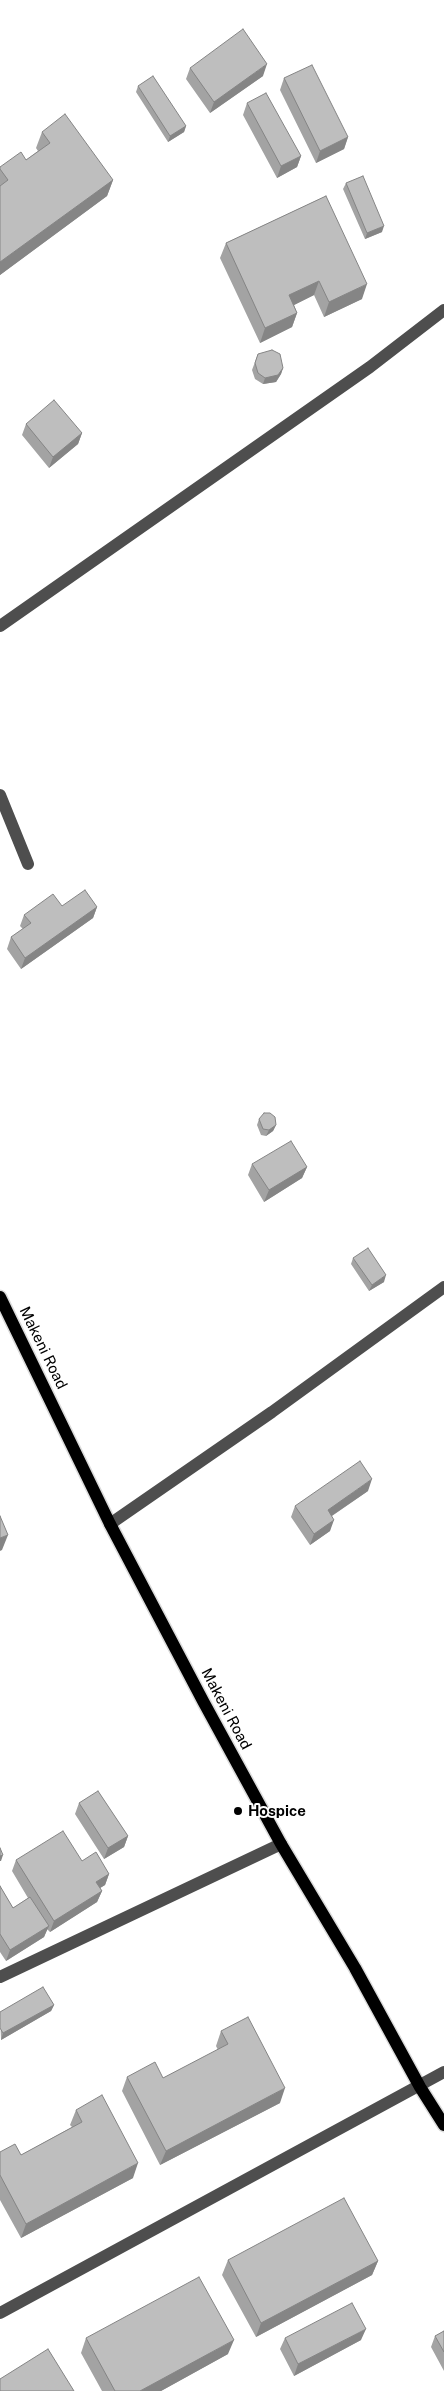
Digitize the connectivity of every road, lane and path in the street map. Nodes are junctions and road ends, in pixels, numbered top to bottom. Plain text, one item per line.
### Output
1 (444, 310) edge
2 (0, 626) edge
3 (0, 795) edge
4 (28, 864) dead end
5 (444, 1288) edge
6 (0, 1297) edge
7 (110, 1524) junction
8 (281, 1844) junction
9 (0, 1978) edge
10 (444, 2072) edge
11 (420, 2087) junction
12 (444, 2125) edge
13 (0, 2314) edge

1 - 2 street
3 - 4 street
5 - 7 street
6 - 7 main road, Makeni Road
7 - 8 main road, Makeni Road
8 - 9 street
8 - 11 main road, Makeni Road
10 - 11 street
11 - 12 main road, Makeni Road
11 - 13 street

